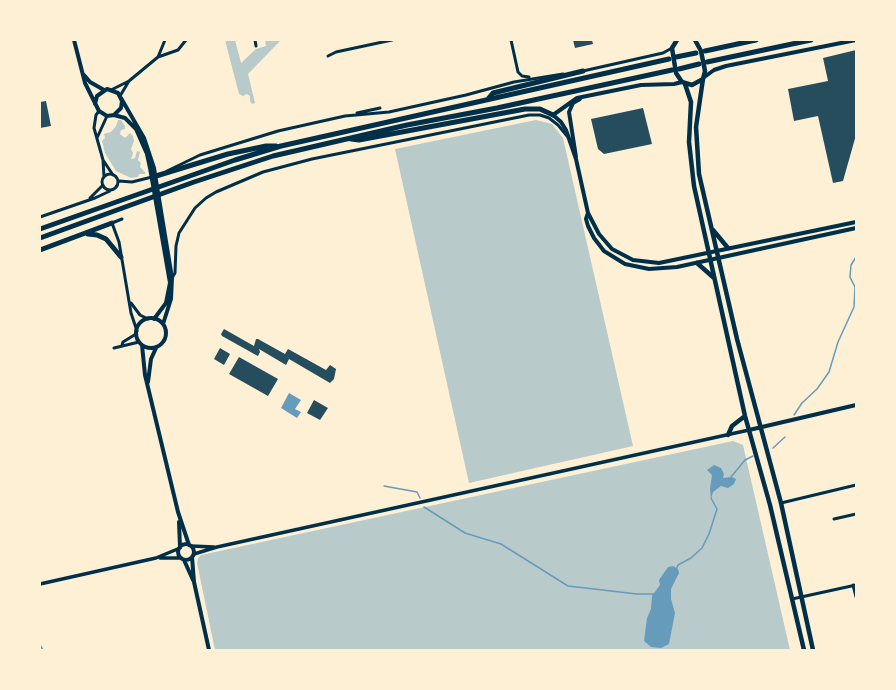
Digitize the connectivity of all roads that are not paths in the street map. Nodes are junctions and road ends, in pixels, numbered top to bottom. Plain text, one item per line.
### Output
1 (74, 40) edge
2 (165, 40) edge
3 (186, 40) edge
4 (255, 40) edge
5 (392, 40) edge
6 (511, 40) edge
7 (695, 40) edge
8 (756, 40) edge
9 (811, 40) edge
10 (856, 40) edge
11 (256, 46) dead end
12 (673, 49) edge
13 (703, 49) junction
14 (696, 53) dead end
15 (328, 56) dead end
16 (158, 57) junction
17 (699, 64) dead end
18 (706, 65) junction
19 (582, 71) junction
20 (676, 71) junction
21 (82, 73) junction
22 (535, 77) junction
23 (703, 79) junction
24 (129, 81) junction
25 (683, 83) junction
26 (104, 90) junction
27 (111, 90) junction
28 (586, 96) junction
29 (121, 97) junction
30 (488, 99) junction
31 (96, 104) junction
32 (380, 108) dead end
33 (99, 111) junction
34 (114, 115) junction
35 (107, 116) junction
36 (550, 116) junction
37 (341, 117) junction
38 (97, 139) junction
39 (346, 139) junction
40 (281, 146) junction
41 (576, 159) junction
42 (103, 160) junction
43 (164, 173) junction
44 (113, 175) junction
45 (156, 176) joint
46 (104, 177) junction
47 (119, 181) junction
48 (103, 185) junction
49 (110, 191) junction
50 (88, 199) junction
51 (588, 213) junction
52 (40, 217) edge
53 (122, 220) dead end
54 (856, 222) edge
55 (112, 223) junction
56 (711, 228) junction
57 (856, 228) edge
58 (40, 229) edge
59 (81, 235) junction
60 (40, 238) edge
61 (728, 248) junction
62 (40, 250) edge
63 (717, 251) junction
64 (708, 253) junction
65 (121, 257) junction
66 (718, 258) junction
67 (710, 260) junction
68 (697, 263) junction
69 (172, 278) junction
70 (715, 279) junction
71 (130, 301) junction
72 (148, 319) junction
73 (154, 319) junction
74 (163, 324) junction
75 (136, 333) junction
76 (141, 344) junction
77 (122, 345) junction
78 (114, 348) dead end
79 (156, 348) junction
80 (148, 382) junction
81 (856, 406) edge
82 (746, 416) junction
83 (761, 427) junction
84 (749, 430) junction
85 (728, 435) junction
86 (856, 485) edge
87 (780, 503) junction
88 (178, 512) junction
89 (856, 514) edge
90 (834, 519) dead end
91 (190, 545) junction
92 (217, 547) junction
93 (180, 548) junction
94 (193, 556) junction
95 (156, 558) junction
96 (182, 559) junction
97 (194, 582) junction
98 (40, 584) edge
99 (854, 585) edge
100 (802, 596) junction
101 (856, 597) edge
102 (792, 599) junction
103 (209, 650) edge
104 (804, 650) edge
105 (813, 650) edge

1 - 21 main road
2 - 16 street
3 - 16 street
4 - 11 street
5 - 15 street
6 - 22 street
7 - 13 main road
8 - 13 highway
9 - 18 highway
10 - 23 main road
12 - 14 highway
12 - 19 street
12 - 20 main road
12 - 30 highway
13 - 18 main road
16 - 24 street
17 - 20 highway
18 - 23 main road
19 - 22 street
19 - 30 highway
20 - 25 main road
20 - 39 highway
21 - 26 main road
21 - 31 main road
22 - 37 street
23 - 25 main road
23 - 56 main road
24 - 27 street
24 - 29 street
25 - 28 main road
25 - 64 main road
26 - 27 main road
26 - 31 main road
27 - 29 main road
28 - 36 main road
28 - 41 main road
29 - 34 main road
29 - 69 main road
30 - 40 highway
31 - 33 main road
32 - 37 street
33 - 35 main road
33 - 38 street
34 - 35 main road
34 - 73 main road
35 - 38 street
36 - 39 highway
36 - 41 main road
36 - 69 street
37 - 43 street
38 - 42 street
39 - 60 highway
40 - 43 highway
40 - 58 highway
41 - 51 main road
42 - 44 street
42 - 46 street
43 - 45 highway
44 - 46 street
44 - 47 street
45 - 47 street
46 - 48 street
47 - 49 street
48 - 49 street
48 - 50 street
49 - 50 street
50 - 52 street
51 - 64 main road
51 - 68 main road
53 - 55 street
54 - 61 main road
55 - 59 highway
55 - 65 street
56 - 61 main road
56 - 63 main road
57 - 66 main road
59 - 62 highway
59 - 65 highway
61 - 63 main road
63 - 64 main road
63 - 66 main road
64 - 67 main road
65 - 71 street
66 - 67 main road
66 - 83 main road
67 - 68 main road
67 - 70 main road
68 - 70 main road
69 - 74 main road
70 - 82 main road
71 - 72 street
71 - 75 street
72 - 73 main road
72 - 75 main road
73 - 74 main road
74 - 79 main road
75 - 76 main road
75 - 77 street
76 - 77 street
76 - 79 main road
76 - 80 main road
77 - 78 street
79 - 80 main road
80 - 88 main road
81 - 83 main road
82 - 84 main road
82 - 85 main road
83 - 84 main road
83 - 87 main road
84 - 85 street
84 - 102 main road
85 - 92 street
86 - 87 street
87 - 100 main road
88 - 91 main road
88 - 93 main road
89 - 90 street
91 - 92 street
91 - 93 main road
91 - 94 main road
92 - 94 street
93 - 95 street
93 - 96 main road
94 - 96 main road
94 - 97 main road
95 - 96 street
95 - 98 street
96 - 97 main road
97 - 103 main road
99 - 100 street
99 - 101 street
100 - 102 street
100 - 105 main road
102 - 104 main road

